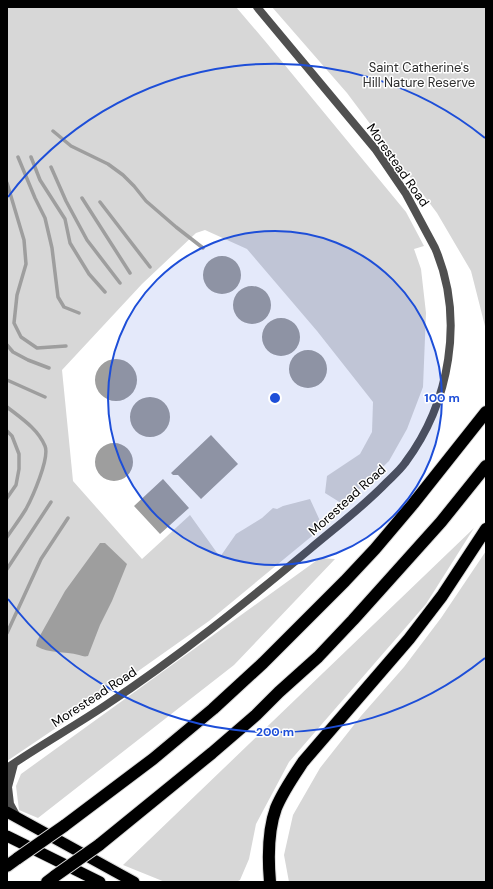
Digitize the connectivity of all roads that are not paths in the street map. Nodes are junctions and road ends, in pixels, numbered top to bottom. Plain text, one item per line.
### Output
1 (256, 7) edge
2 (486, 412) edge
3 (486, 466) edge
4 (486, 529) edge
5 (10, 766) edge
6 (7, 812) edge
7 (17, 817) junction
8 (7, 836) edge
9 (7, 865) edge
10 (51, 879) edge
11 (100, 882) edge
12 (134, 882) edge
13 (270, 882) edge

1 - 5 street, Morestead Road
2 - 9 highway, bridge
3 - 10 highway, bridge
4 - 13 highway
5 - 7 street, Morestead Road
6 - 7 highway
7 - 12 highway
8 - 11 highway

